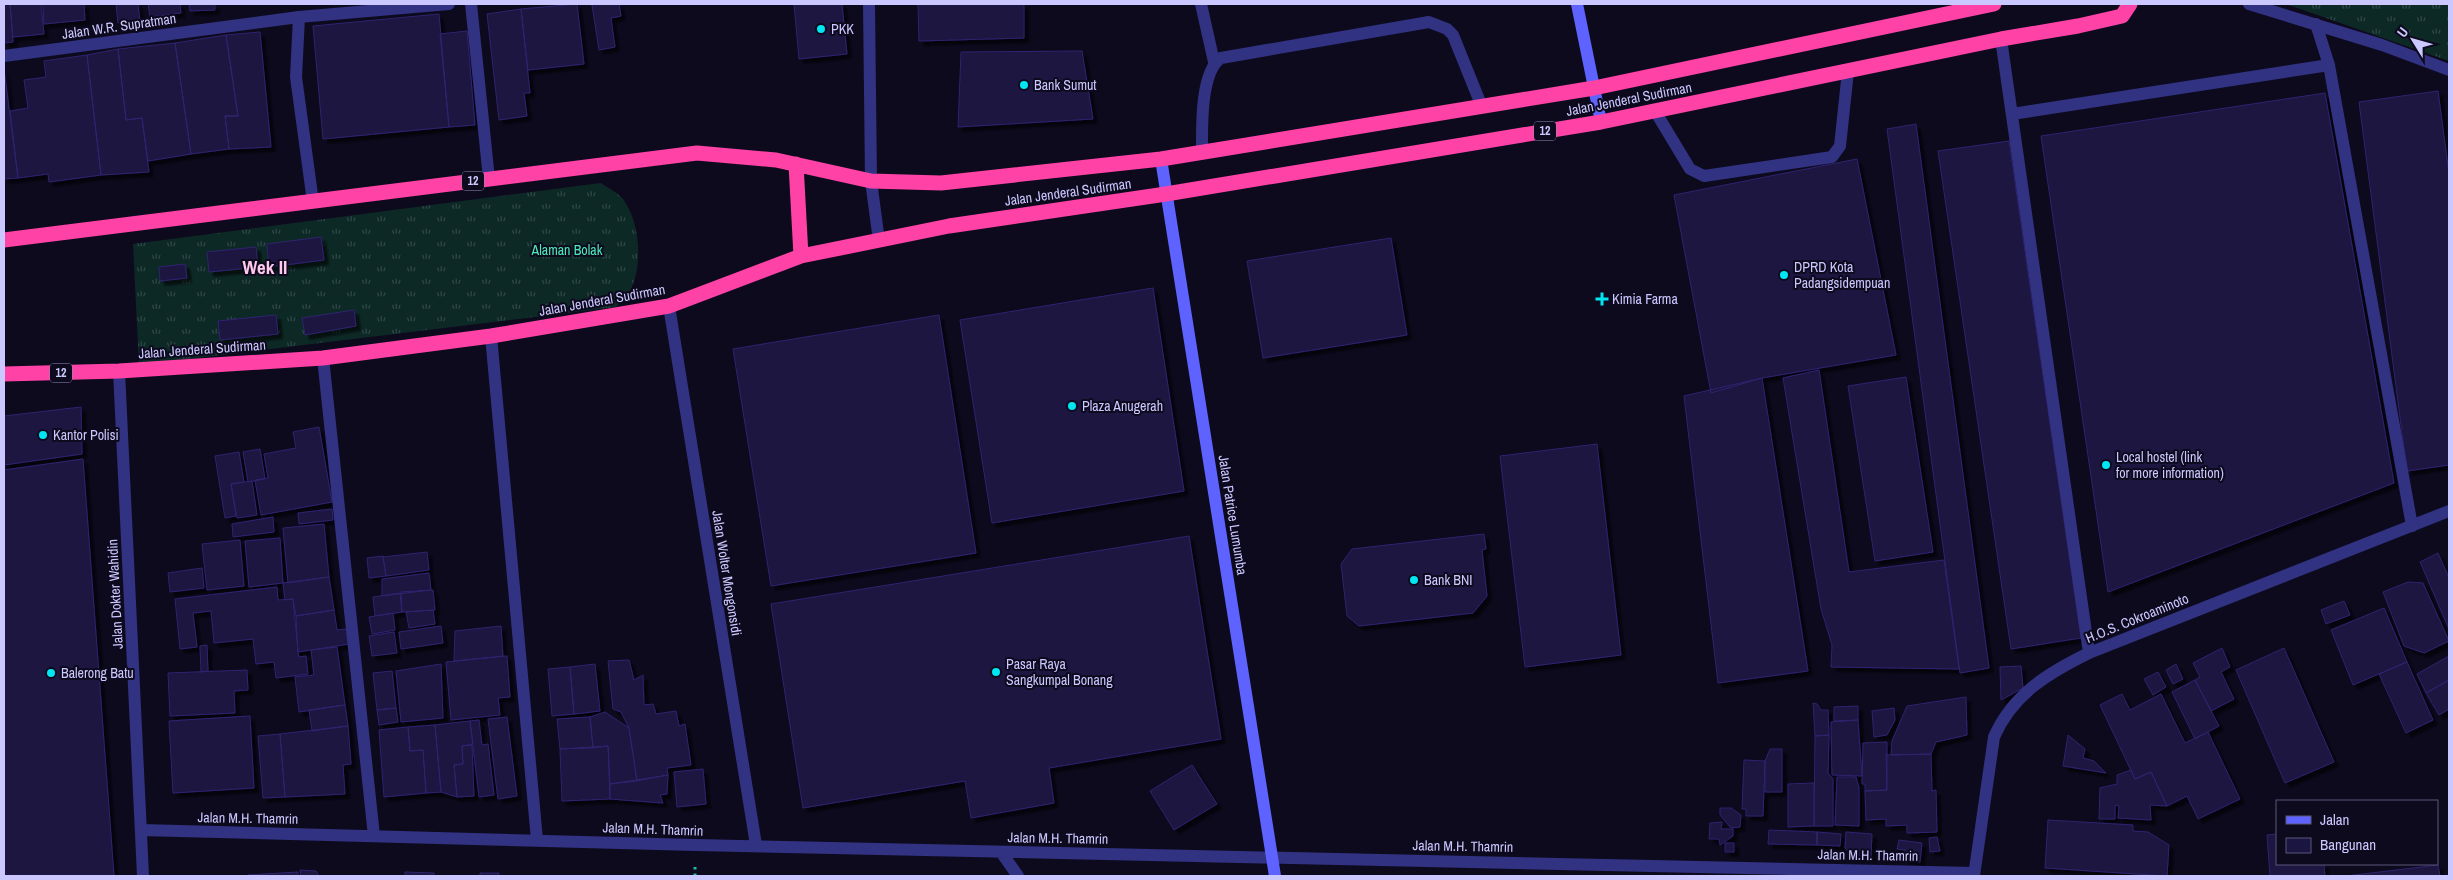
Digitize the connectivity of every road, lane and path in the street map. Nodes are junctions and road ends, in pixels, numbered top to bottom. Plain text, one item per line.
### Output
1 (448, 4) edge
2 (471, 4) edge
3 (870, 4) edge
4 (1201, 4) edge
5 (1577, 4) edge
6 (1994, 4) edge
7 (2130, 4) edge
8 (2249, 4) edge
9 (299, 17) junction
10 (2316, 24) junction
11 (2001, 38) junction
12 (4, 56) edge
13 (1214, 62) junction
14 (2329, 66) junction
15 (2449, 70) edge
16 (1848, 71) junction
17 (1594, 88) junction
18 (1482, 106) junction
19 (1655, 111) junction
20 (2012, 114) junction
21 (1601, 122) junction
22 (1202, 152) junction
23 (1161, 159) junction
24 (796, 164) junction
25 (489, 179) junction
26 (870, 181) junction
27 (1166, 194) junction
28 (313, 202) junction
29 (4, 240) edge
30 (880, 241) junction
31 (801, 256) junction
32 (669, 306) junction
33 (491, 336) junction
34 (323, 358) junction
35 (119, 371) junction
36 (4, 374) edge
37 (2449, 511) edge
38 (2412, 526) junction
39 (2088, 653) junction
40 (141, 830) junction
41 (374, 836) junction
42 (537, 840) junction
43 (756, 845) junction
44 (1001, 852) junction
45 (1273, 856) junction
46 (1974, 875) edge
47 (143, 876) edge
48 (1018, 876) edge
49 (1275, 876) edge

1 - 9 street, Jalan W.R. Supratman
2 - 25 street
3 - 26 street
4 - 13 street
5 - 17 street
6 - 17 highway, Jalan Jenderal Sudirman / 12
7 - 11 highway, Jalan Jenderal Sudirman / 12
8 - 10 street
9 - 12 street, Jalan W.R. Supratman
9 - 28 street
10 - 14 street
10 - 15 street
11 - 16 highway, Jalan Jenderal Sudirman / 12
11 - 20 street
13 - 18 street
13 - 22 street
14 - 20 street
14 - 38 street
16 - 19 highway, Jalan Jenderal Sudirman / 12
16 - 19 street
17 - 18 highway, Jalan Jenderal Sudirman / 12
17 - 21 street
18 - 22 highway, Jalan Jenderal Sudirman / 12
19 - 21 highway, Jalan Jenderal Sudirman / 12
20 - 39 street
21 - 27 highway, Jalan Jenderal Sudirman / 12
22 - 23 highway, Jalan Jenderal Sudirman / 12
23 - 26 highway, Jalan Jenderal Sudirman / 12
23 - 27 street, Jalan Patrice Lumumba
24 - 25 highway, Jalan Jenderal Sudirman / 12
24 - 26 highway, Jalan Jenderal Sudirman / 12
24 - 31 highway
25 - 28 highway, Jalan Jenderal Sudirman / 12
26 - 30 street
27 - 30 highway, Jalan Jenderal Sudirman / 12
27 - 45 street, Jalan Patrice Lumumba
28 - 29 highway, Jalan Jenderal Sudirman / 12
30 - 31 highway, Jalan Jenderal Sudirman / 12
31 - 32 highway, Jalan Jenderal Sudirman / 12
32 - 33 highway, Jalan Jenderal Sudirman / 12
32 - 43 street, Jalan Wolter Mongonsidi
33 - 34 highway, Jalan Jenderal Sudirman / 12
33 - 42 street
34 - 35 highway, Jalan Jenderal Sudirman / 12
34 - 41 street
35 - 36 highway, Jalan Jenderal Sudirman / 12
35 - 40 street, Jalan Dokter Wahidin
37 - 38 street, H.O.S. Cokroaminoto
38 - 39 street, H.O.S. Cokroaminoto
39 - 46 street, H.O.S. Cokroaminoto
40 - 41 street, Jalan M.H. Thamrin
40 - 47 street, Jalan Dokter Wahidin
41 - 42 street, Jalan M.H. Thamrin
42 - 43 street, Jalan M.H. Thamrin
43 - 44 street, Jalan M.H. Thamrin
44 - 45 street, Jalan M.H. Thamrin
44 - 48 street
45 - 46 street, Jalan M.H. Thamrin
45 - 49 street, Jalan Patrice Lumumba

